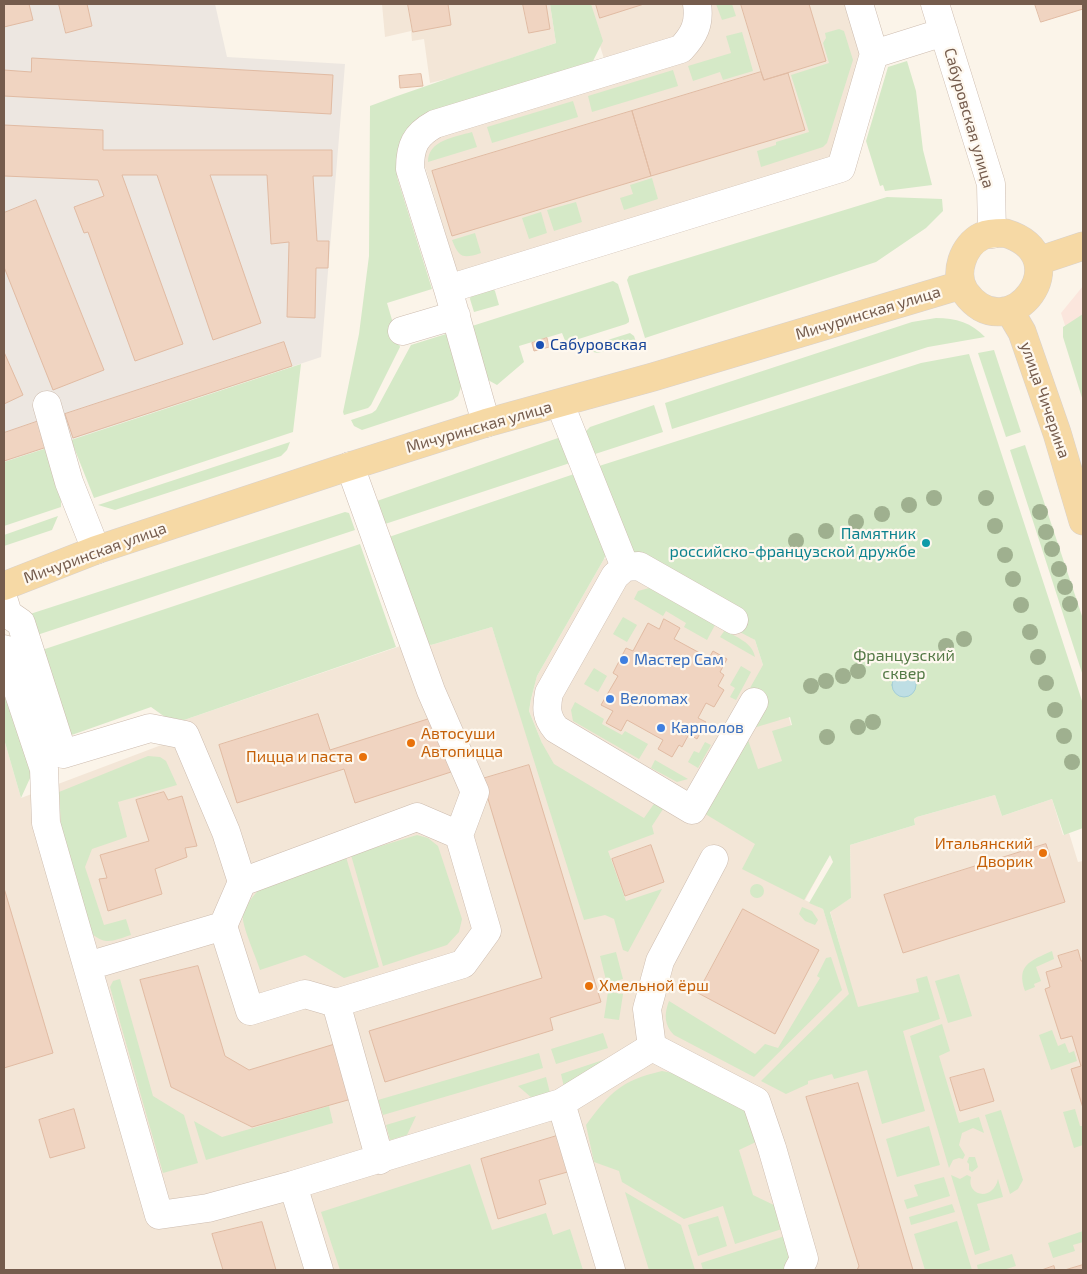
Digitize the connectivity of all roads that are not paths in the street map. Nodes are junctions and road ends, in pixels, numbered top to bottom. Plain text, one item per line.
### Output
1 (697, 4) edge
2 (859, 4) edge
3 (935, 4) edge
4 (944, 32) junction
5 (874, 54) junction
6 (992, 234) junction
7 (1083, 246) edge
8 (1038, 261) junction
9 (961, 285) junction
10 (448, 289) junction
11 (1010, 310) junction
12 (456, 315) junction
13 (402, 331) dead end
14 (560, 404) junction
15 (47, 405) dead end
16 (486, 423) junction
17 (350, 466) junction
18 (1083, 520) edge
19 (96, 550) junction
20 (625, 567) junction
21 (4, 586) edge
22 (5, 613) edge
23 (734, 620) dead end
24 (4, 649) edge
25 (754, 702) dead end
26 (459, 835) junction
27 (714, 859) dead end
28 (242, 882) junction
29 (223, 926) junction
30 (88, 966) junction
31 (336, 1003) junction
32 (652, 1047) junction
33 (561, 1103) junction
34 (380, 1160) junction
35 (293, 1185) junction
36 (319, 1270) edge
37 (611, 1270) edge
38 (798, 1270) edge

1 - 10 street
2 - 5 street
3 - 4 street, Сабуровская улица
4 - 5 street
4 - 6 street, Сабуровская улица
5 - 10 street
6 - 8 main road
6 - 9 main road
7 - 8 main road
8 - 11 main road
9 - 11 main road
9 - 14 main road, Мичуринская улица
10 - 12 street
11 - 18 main road, улица Чичерина
12 - 13 street
12 - 16 street
14 - 16 main road, Мичуринская улица
14 - 20 street
15 - 19 street
16 - 17 main road, Мичуринская улица
17 - 19 main road, Мичуринская улица
17 - 26 street
19 - 21 main road, Мичуринская улица
20 - 23 street
20 - 25 street
22 - 28 street
24 - 30 street
26 - 28 street
26 - 31 street
27 - 32 street
28 - 29 street
29 - 30 street
29 - 31 street
30 - 35 street
31 - 34 street
32 - 33 street
32 - 38 street
33 - 34 street
33 - 37 street
34 - 35 street
35 - 36 street

